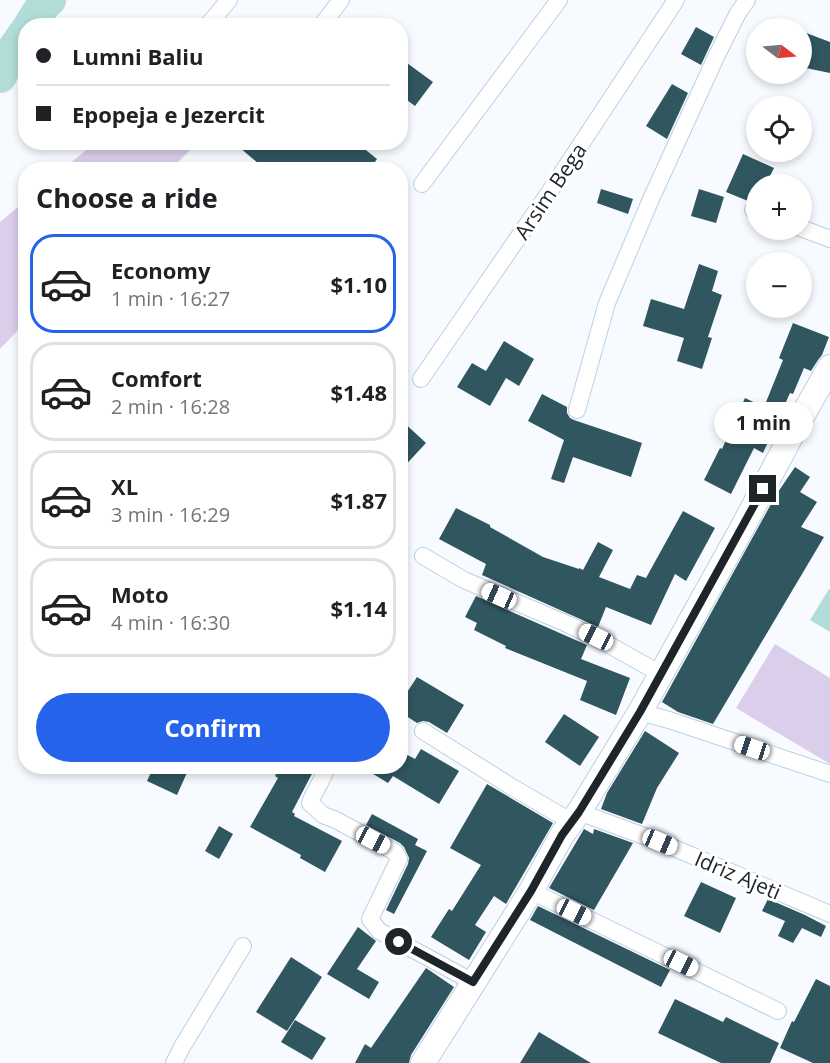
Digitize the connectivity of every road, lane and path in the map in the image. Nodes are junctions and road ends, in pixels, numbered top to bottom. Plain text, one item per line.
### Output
1 (229, 0) edge
2 (341, 0) edge
3 (559, 0) edge
4 (676, 0) edge
5 (747, 0) edge
6 (214, 18) edge
7 (327, 18) edge
8 (422, 184) dead end
9 (812, 232) edge
10 (830, 238) edge
11 (830, 367) edge
12 (421, 379) dead end
13 (577, 411) dead end
14 (423, 556) dead end
15 (661, 674) junction
16 (640, 712) junction
17 (423, 731) dead end
18 (323, 774) edge
19 (830, 774) edge
20 (576, 817) junction
21 (531, 891) junction
22 (830, 914) edge
23 (243, 946) dead end
24 (473, 982) junction
25 (778, 1011) dead end
26 (174, 1063) edge
27 (423, 1063) edge

1 - 6 street
2 - 7 street
3 - 8 street
4 - 12 street, Arsim Bega
5 - 13 street
9 - 10 street
11 - 15 main road
14 - 15 street
15 - 16 main road
16 - 19 street
16 - 20 main road
17 - 20 street, Idriz Ajeti
18 - 24 street
20 - 21 main road
20 - 22 street, Idriz Ajeti
21 - 24 main road
21 - 25 street
23 - 26 street
24 - 27 main road

